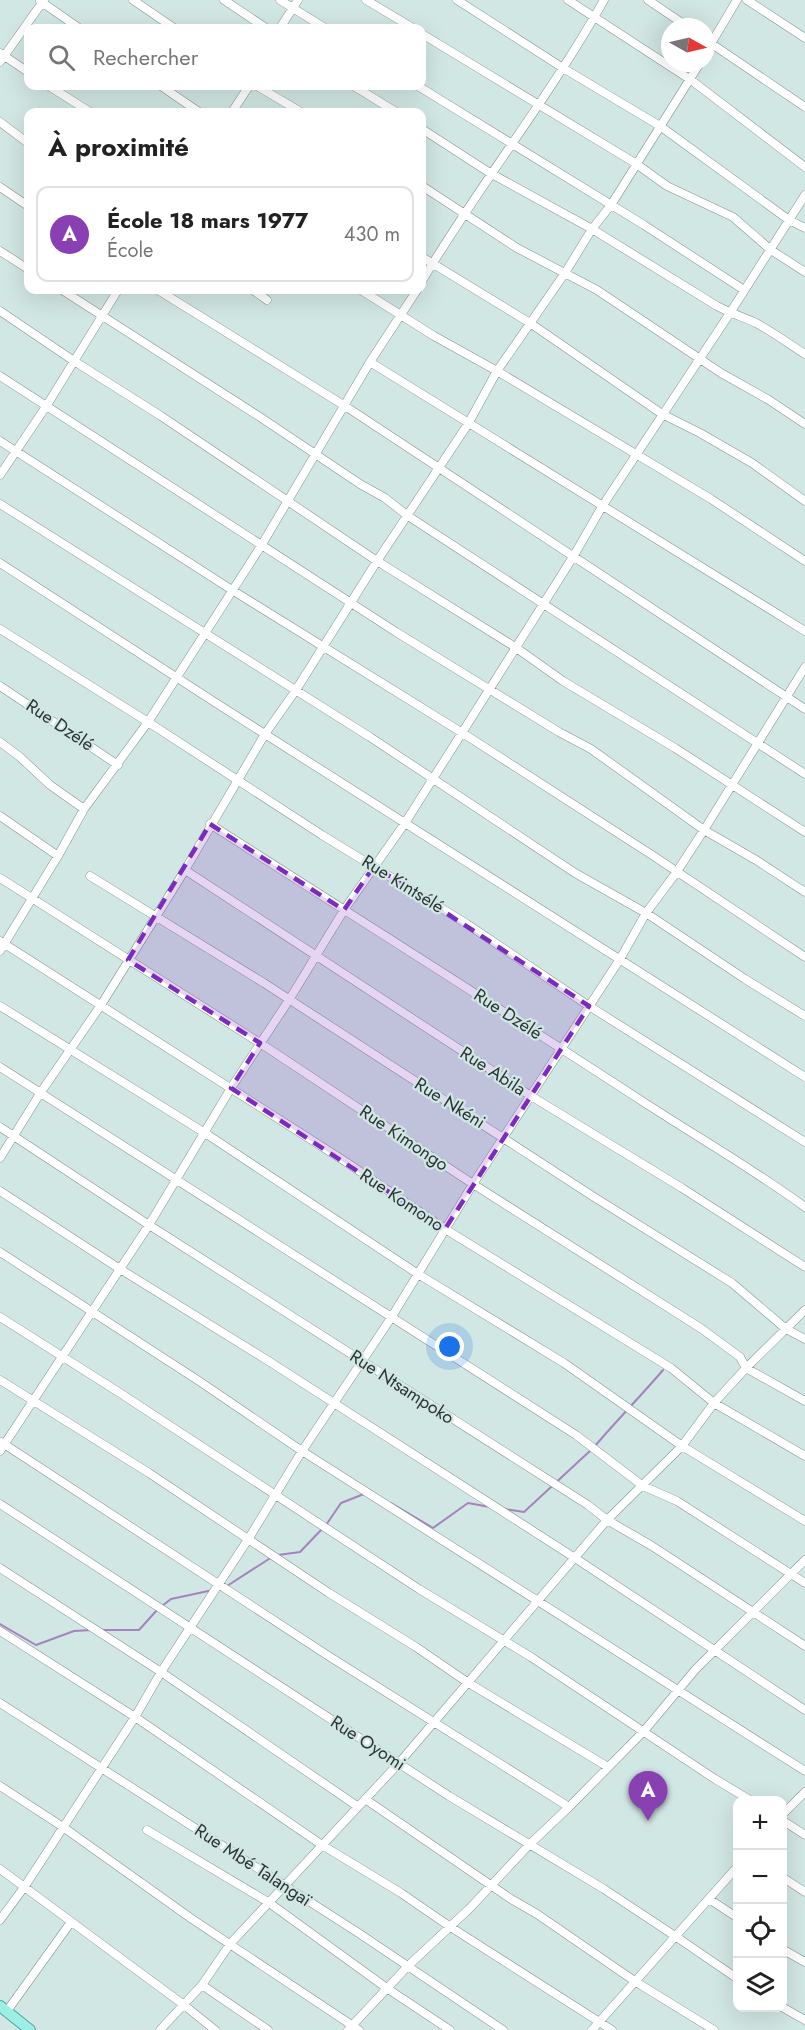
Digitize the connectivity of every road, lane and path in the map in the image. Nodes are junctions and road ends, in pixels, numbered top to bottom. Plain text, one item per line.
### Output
1 (133, 0) edge
2 (224, 0) edge
3 (280, 0) edge
4 (298, 0) edge
5 (366, 0) edge
6 (458, 0) edge
7 (568, 0) edge
8 (604, 0) edge
9 (648, 0) edge
10 (737, 0) edge
11 (747, 0) edge
12 (42, 1) edge
13 (293, 8) junction
14 (594, 18) junction
15 (675, 18) edge
16 (25, 24) edge
17 (74, 24) edge
18 (168, 24) edge
19 (260, 24) edge
20 (283, 24) edge
21 (319, 24) edge
22 (406, 24) edge
23 (24, 26) edge
24 (715, 32) edge
25 (426, 36) edge
26 (805, 38) edge
27 (715, 45) edge
28 (1, 57) edge
29 (563, 68) junction
30 (24, 70) edge
31 (695, 72) edge
32 (691, 80) junction
33 (55, 90) edge
34 (166, 90) edge
35 (246, 90) edge
36 (264, 90) edge
37 (360, 90) edge
38 (423, 90) edge
39 (540, 105) junction
40 (805, 107) edge
41 (84, 108) edge
42 (193, 108) edge
43 (235, 108) edge
44 (294, 108) edge
45 (390, 108) edge
46 (0, 122) edge
47 (660, 126) junction
48 (426, 132) edge
49 (24, 140) edge
50 (512, 145) junction
51 (635, 164) junction
52 (805, 167) edge
53 (490, 173) junction
54 (0, 187) edge
55 (426, 188) edge
56 (805, 195) edge
57 (24, 203) edge
58 (611, 205) junction
59 (464, 212) junction
60 (789, 220) junction
61 (805, 228) edge
62 (592, 229) junction
63 (771, 250) junction
64 (0, 251) edge
65 (426, 259) edge
66 (432, 263) junction
67 (24, 266) edge
68 (805, 272) edge
69 (566, 273) junction
70 (426, 274) edge
71 (744, 290) junction
72 (68, 294) edge
73 (115, 294) edge
74 (165, 294) edge
75 (259, 294) edge
76 (367, 294) edge
77 (414, 294) edge
78 (267, 300) dead end
79 (0, 312) edge
80 (730, 313) junction
81 (102, 315) junction
82 (401, 315) junction
83 (530, 323) junction
84 (805, 354) edge
85 (699, 358) junction
86 (74, 361) junction
87 (370, 362) junction
88 (497, 371) junction
89 (0, 376) edge
90 (47, 405) junction
91 (345, 405) junction
92 (662, 414) junction
93 (468, 424) junction
94 (805, 424) edge
95 (0, 441) edge
96 (16, 452) junction
97 (316, 454) junction
98 (637, 455) junction
99 (439, 468) junction
100 (0, 475) edge
101 (805, 501) edge
102 (287, 502) junction
103 (0, 504) edge
104 (603, 505) junction
105 (408, 516) junction
106 (261, 546) junction
107 (573, 557) junction
108 (378, 561) junction
109 (805, 561) edge
110 (0, 563) edge
111 (232, 590) junction
112 (351, 603) junction
113 (542, 604) junction
114 (0, 629) edge
115 (805, 631) edge
116 (204, 633) junction
117 (325, 646) junction
118 (515, 647) junction
119 (805, 667) edge
120 (176, 677) junction
121 (0, 686) edge
122 (489, 689) junction
123 (296, 690) junction
124 (786, 698) junction
125 (805, 709) edge
126 (148, 722) junction
127 (461, 732) junction
128 (265, 734) junction
129 (0, 741) edge
130 (758, 744) junction
131 (118, 765) junction
132 (805, 774) edge
133 (433, 779) junction
134 (237, 780) junction
135 (732, 785) junction
136 (84, 809) junction
137 (0, 816) edge
138 (405, 823) junction
139 (210, 824) junction
140 (704, 830) junction
141 (805, 832) edge
142 (58, 856) junction
143 (374, 866) junction
144 (185, 870) junction
145 (676, 873) junction
146 (90, 876) dead end
147 (0, 878) edge
148 (805, 892) edge
149 (32, 898) junction
150 (344, 910) junction
151 (646, 913) junction
152 (155, 916) junction
153 (2, 945) edge
154 (317, 955) junction
155 (805, 957) edge
156 (620, 959) junction
157 (128, 960) junction
158 (289, 1000) junction
159 (101, 1005) junction
160 (0, 1006) edge
161 (590, 1006) junction
162 (805, 1016) edge
163 (260, 1043) junction
164 (562, 1049) junction
165 (70, 1050) junction
166 (0, 1067) edge
167 (805, 1077) edge
168 (231, 1088) junction
169 (41, 1092) junction
170 (531, 1096) junction
171 (0, 1127) edge
172 (205, 1133) junction
173 (14, 1135) junction
174 (504, 1137) junction
175 (805, 1142) edge
176 (0, 1158) edge
177 (177, 1179) junction
178 (473, 1184) junction
179 (0, 1191) edge
180 (805, 1207) edge
181 (149, 1225) junction
182 (445, 1229) junction
183 (0, 1252) edge
184 (805, 1267) edge
185 (120, 1269) junction
186 (418, 1274) junction
187 (805, 1310) edge
188 (91, 1312) junction
189 (0, 1317) edge
190 (391, 1318) junction
191 (786, 1329) junction
192 (805, 1339) edge
193 (61, 1356) junction
194 (361, 1361) junction
195 (746, 1368) junction
196 (0, 1380) edge
197 (32, 1401) junction
198 (805, 1401) edge
199 (714, 1403) junction
200 (333, 1404) junction
201 (1, 1446) edge
202 (682, 1446) junction
203 (302, 1450) junction
204 (805, 1456) edge
205 (643, 1486) junction
206 (275, 1493) junction
207 (0, 1504) edge
208 (607, 1520) junction
209 (805, 1521) edge
210 (249, 1538) junction
211 (574, 1558) junction
212 (805, 1560) edge
213 (0, 1568) edge
214 (791, 1574) junction
215 (805, 1583) edge
216 (220, 1584) junction
217 (538, 1600) junction
218 (754, 1613) junction
219 (191, 1628) junction
220 (0, 1631) edge
221 (505, 1640) junction
222 (805, 1646) edge
223 (715, 1652) junction
224 (161, 1672) junction
225 (467, 1682) junction
226 (679, 1690) junction
227 (0, 1703) edge
228 (805, 1710) edge
229 (135, 1717) junction
230 (432, 1722) junction
231 (644, 1731) junction
232 (399, 1763) junction
233 (101, 1767) junction
234 (608, 1767) junction
235 (805, 1771) edge
236 (0, 1786) edge
237 (805, 1792) edge
238 (744, 1796) edge
239 (365, 1799) junction
240 (357, 1806) junction
241 (569, 1807) junction
242 (787, 1811) edge
243 (787, 1823) edge
244 (63, 1827) junction
245 (147, 1830) dead end
246 (805, 1835) edge
247 (322, 1845) junction
248 (529, 1845) junction
249 (0, 1869) edge
250 (733, 1872) edge
251 (787, 1880) edge
252 (284, 1885) junction
253 (491, 1885) junction
254 (25, 1886) junction
255 (805, 1892) edge
256 (709, 1899) junction
257 (268, 1902) junction
258 (733, 1915) edge
259 (0, 1920) edge
260 (71, 1922) junction
261 (449, 1926) junction
262 (675, 1936) junction
263 (230, 1944) junction
264 (787, 1951) edge
265 (805, 1962) edge
266 (408, 1966) junction
267 (733, 1977) edge
268 (636, 1982) junction
269 (202, 1985) junction
270 (388, 1989) junction
271 (184, 2005) junction
272 (4, 2008) edge
273 (787, 2009) edge
274 (805, 2020) edge
275 (600, 2022) junction
276 (353, 2028) edge
277 (30, 2030) edge
278 (160, 2030) edge
279 (215, 2030) edge
280 (268, 2030) edge
281 (450, 2030) edge
282 (503, 2030) edge
283 (592, 2030) edge
284 (612, 2030) edge
285 (714, 2030) edge

1 - 18 street
2 - 19 street
3 - 13 street
4 - 13 street
5 - 22 street
6 - 29 street
7 - 14 street
8 - 14 street
9 - 15 street
10 - 24 street
11 - 26 street
12 - 16 street
12 - 17 street
13 - 20 street
13 - 21 street
14 - 29 street
14 - 32 street
23 - 28 street
25 - 39 street
27 - 40 street
28 - 30 street
29 - 39 street
29 - 47 street
31 - 32 street
32 - 47 street
32 - 52 street
33 - 41 street
34 - 42 street
35 - 43 street
36 - 44 street
37 - 45 street
38 - 50 street
39 - 50 street
39 - 51 street
46 - 49 street
47 - 51 street
47 - 60 street
48 - 53 street
50 - 53 street
50 - 58 street
51 - 58 street
51 - 63 street
53 - 59 street
53 - 62 street
54 - 57 street
55 - 59 street
56 - 60 street
58 - 62 street
58 - 71 street
59 - 66 street
59 - 69 street
60 - 61 street
60 - 63 street
62 - 69 street
62 - 80 street
63 - 68 street
63 - 71 street
64 - 67 street
65 - 66 street
66 - 70 street
66 - 83 street
69 - 83 street
69 - 85 street
71 - 80 street
72 - 81 street
73 - 81 street
74 - 91 street
75 - 78 street
76 - 82 street
77 - 82 street
79 - 86 street
80 - 84 street
80 - 85 street
81 - 86 street
81 - 97 street
82 - 87 street
82 - 88 street
83 - 88 street
83 - 92 street
85 - 92 street
85 - 94 street
86 - 90 street
86 - 102 street
87 - 91 street
87 - 93 street
88 - 93 street
88 - 98 street
89 - 90 street
90 - 96 street
90 - 106 street
91 - 97 street
91 - 99 street
92 - 98 street
92 - 101 street
93 - 99 street
93 - 104 street
95 - 96 street
96 - 100 street
96 - 111 street
97 - 102 street
97 - 105 street
98 - 104 street
98 - 109 street
99 - 105 street
99 - 107 street
102 - 106 street
102 - 108 street
103 - 116 street
104 - 107 street
104 - 115 street
105 - 108 street
105 - 113 street
106 - 111 street
106 - 112 street
107 - 113 street
107 - 124 street
108 - 112 street
108 - 118 street
110 - 120 street
111 - 116 street
111 - 117 street
112 - 117 street
112 - 122 street
113 - 118 street
113 - 130 street
114 - 126 street, Rue Kintsélé
116 - 120 street
116 - 123 street
117 - 123 street
117 - 127 street
118 - 122 street
118 - 135 street
119 - 124 street
120 - 126 street
120 - 128 street
121 - 131 street, Rue Dzélé
122 - 127 street
122 - 140 street
123 - 128 street
123 - 133 street
124 - 125 street
124 - 130 street
126 - 131 street
126 - 134 street, Rue Kintsélé
127 - 133 street
127 - 145 street
128 - 134 street
128 - 138 street
129 - 136 street
130 - 132 street
130 - 135 street
131 - 136 street
133 - 138 street
133 - 151 street
134 - 139 street
134 - 143 street, Rue Kintsélé
135 - 140 street
135 - 141 street
136 - 142 street
137 - 142 street
138 - 143 street
138 - 156 street
139 - 144 street
139 - 150 street, Rue Dzélé
140 - 145 street
140 - 148 street
142 - 149 street
143 - 150 street
143 - 161 street, Rue Kintsélé
144 - 152 street
144 - 154 street, Rue Abila
145 - 151 street
145 - 155 street
146 - 152 street, Rue Nkéni
147 - 149 street, Rue Kimongo
149 - 153 street
149 - 157 street, Rue Kimongo
150 - 154 street
150 - 164 street, Rue Dzélé
151 - 156 street
151 - 162 street
152 - 157 street
152 - 158 street, Rue Nkéni
153 - 159 street, Rue Komono
154 - 158 street
154 - 170 street, Rue Abila
156 - 161 street
156 - 167 street
157 - 159 street
157 - 163 street, Rue Kimongo
158 - 163 street
158 - 174 street, Rue Nkéni
159 - 165 street
159 - 168 street, Rue Komono
160 - 165 street
161 - 164 street
161 - 175 street, Rue Kintsélé
163 - 168 street
163 - 178 street, Rue Kimongo
164 - 170 street
164 - 180 street, Rue Dzélé
165 - 169 street
165 - 172 street
166 - 169 street
168 - 172 street
168 - 182 street, Rue Komono
169 - 173 street
169 - 177 street
170 - 174 street
170 - 184 street, Rue Abila
171 - 173 street, Rue Ntsampoko
172 - 177 street
172 - 186 street
173 - 176 street
173 - 181 street, Rue Ntsampoko
174 - 178 street
174 - 191 street, Rue Nkéni
177 - 181 street
177 - 190 street
178 - 182 street
178 - 195 street, Rue Kimongo
179 - 185 street
181 - 185 street
181 - 194 street, Rue Ntsampoko
182 - 186 street
182 - 199 street, Rue Komono
183 - 188 street
185 - 188 street
185 - 200 street
186 - 190 street
186 - 202 street
187 - 191 street
188 - 193 street
188 - 203 street
189 - 193 street
190 - 194 street
190 - 205 street
191 - 192 street, Rue Nkéni
191 - 195 street
193 - 197 street
193 - 206 street
194 - 200 street
194 - 208 street, Rue Ntsampoko
195 - 198 street, Rue Kimongo
195 - 199 street
196 - 197 street
197 - 201 street
197 - 210 street
199 - 202 street
199 - 204 street, Rue Komono
200 - 203 street
200 - 211 street
201 - 216 street
202 - 205 street
202 - 209 street
203 - 206 street
203 - 217 street
205 - 208 street
205 - 214 street
206 - 210 street
206 - 221 street
207 - 219 street, Rue Oyomi
208 - 211 street
208 - 218 street, Rue Ntsampoko
210 - 216 street
210 - 225 street
211 - 217 street
211 - 223 street
212 - 214 street
213 - 224 street
214 - 215 street
214 - 218 street
216 - 219 street
216 - 230 street
217 - 221 street
217 - 226 street
218 - 222 street, Rue Ntsampoko
218 - 223 street
219 - 224 street
219 - 232 street, Rue Oyomi
220 - 229 street
221 - 225 street
221 - 231 street
223 - 226 street
223 - 228 street
224 - 229 street
224 - 240 street
225 - 230 street
225 - 234 street
226 - 231 street
226 - 235 street
227 - 233 street, Rue Mbé Talangaï
229 - 233 street
229 - 247 street
230 - 232 street
230 - 241 street
231 - 234 street
231 - 238 street
232 - 239 street
232 - 248 street, Rue Oyomi
233 - 244 street
233 - 252 street, Rue Mbé Talangaï
234 - 241 street
236 - 244 street
237 - 242 street
239 - 240 street
239 - 253 street
240 - 247 street
241 - 248 street
243 - 246 street
244 - 254 street
244 - 263 street
245 - 257 street
247 - 252 street
247 - 261 street
248 - 253 street
248 - 262 street, Rue Oyomi
249 - 254 street
250 - 256 street
251 - 255 street
252 - 257 street
252 - 266 street, Rue Mbé Talangaï
253 - 261 street
253 - 268 street
254 - 259 street
254 - 260 street
256 - 258 street
256 - 262 street
257 - 263 street
257 - 270 street
260 - 271 street
260 - 272 street
261 - 266 street
261 - 275 street
262 - 267 street, Rue Oyomi
262 - 268 street
263 - 269 street
263 - 276 street
264 - 265 street
266 - 270 street
266 - 282 street, Rue Mbé Talangaï
268 - 275 street
268 - 285 street
269 - 271 street
269 - 280 street
270 - 276 street
270 - 281 street
271 - 278 street
271 - 279 street
272 - 277 main road
273 - 274 street
275 - 283 street
275 - 284 street

